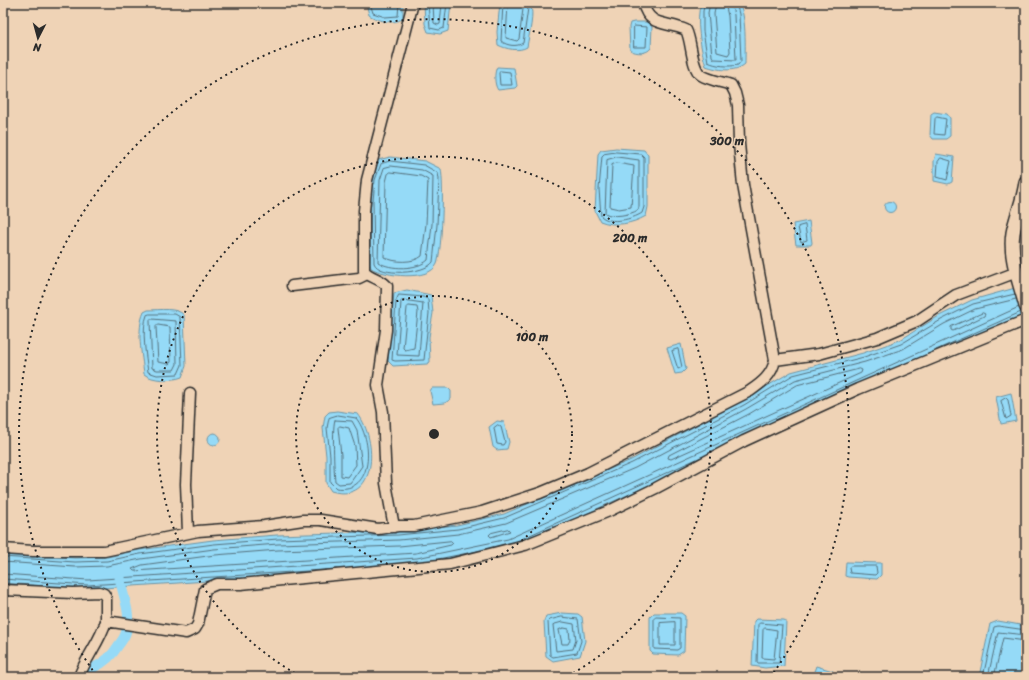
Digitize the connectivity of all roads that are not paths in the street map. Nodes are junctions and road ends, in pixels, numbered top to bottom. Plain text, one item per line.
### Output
1 (413, 3) edge
2 (643, 3) edge
3 (1026, 182) edge
4 (367, 274) junction
5 (1018, 275) junction
6 (292, 286) dead end
7 (1026, 306) edge
8 (1026, 320) edge
9 (776, 360) junction
10 (190, 393) dead end
11 (394, 527) junction
12 (188, 532) junction
13 (3, 549) edge
14 (3, 590) edge
15 (110, 622) junction
16 (79, 677) edge

1 - 4 street
2 - 9 street
3 - 5 street
4 - 6 street
4 - 11 street
5 - 7 street
5 - 9 street
8 - 15 street
9 - 11 street
10 - 12 street
11 - 12 street
12 - 13 street
14 - 15 street
15 - 16 street

